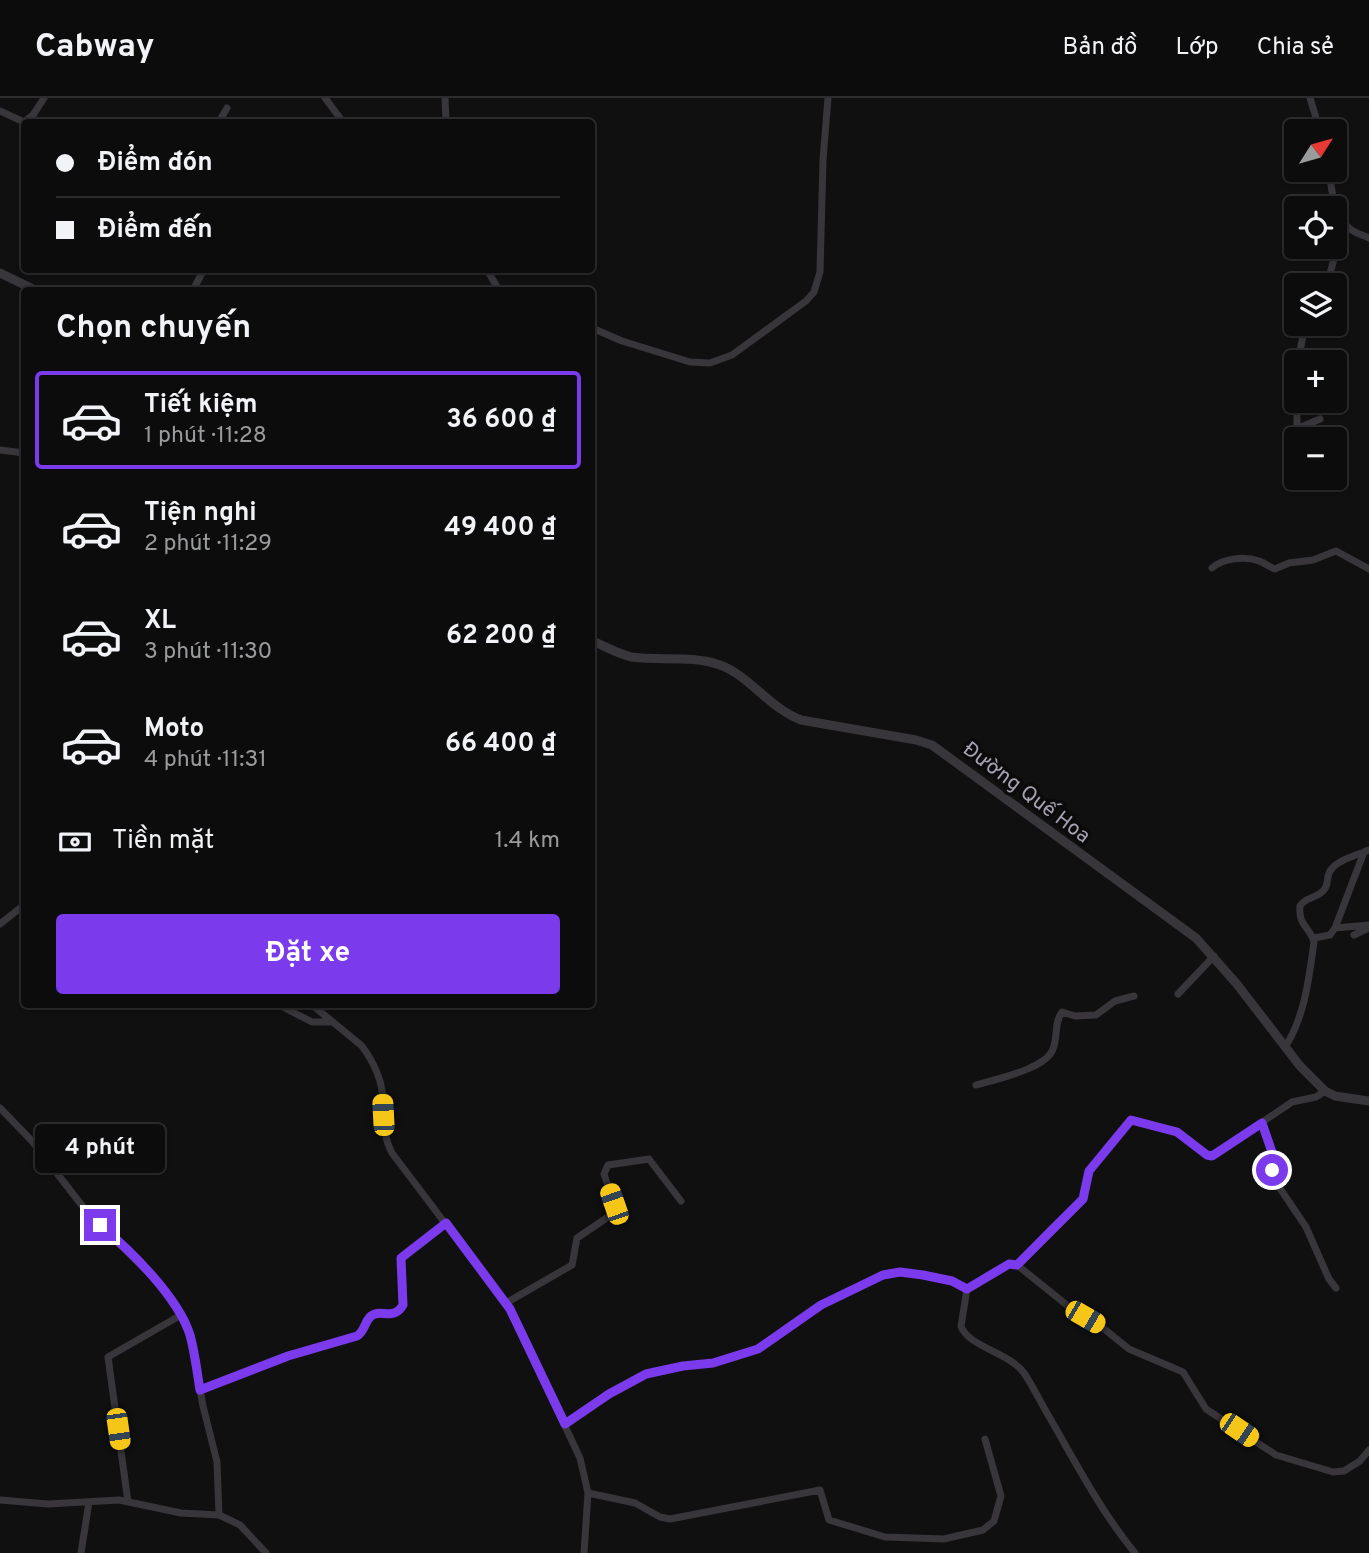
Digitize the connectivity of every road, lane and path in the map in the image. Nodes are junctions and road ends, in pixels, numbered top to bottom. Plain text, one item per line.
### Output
1 (44, 98) edge
2 (325, 98) edge
3 (445, 98) edge
4 (828, 98) edge
5 (1310, 98) edge
6 (227, 108) dead end
7 (0, 111) edge
8 (27, 119) edge
9 (221, 119) edge
10 (341, 119) edge
11 (446, 119) edge
12 (1316, 119) edge
13 (21, 120) edge
14 (1347, 227) edge
15 (1369, 238) edge
16 (0, 273) edge
17 (29, 287) edge
18 (595, 329) edge
19 (1297, 413) edge
20 (1320, 419) dead end
21 (0, 450) edge
22 (21, 453) edge
23 (1212, 568) dead end
24 (1369, 569) edge
25 (595, 642) edge
26 (1366, 851) edge
27 (21, 907) edge
28 (0, 924) edge
29 (1369, 926) edge
30 (1335, 928) junction
31 (1354, 935) dead end
32 (1314, 938) junction
33 (1214, 956) junction
34 (1178, 994) dead end
35 (1134, 996) dead end
36 (285, 1008) edge
37 (315, 1008) edge
38 (330, 1022) junction
39 (1285, 1046) junction
40 (976, 1085) dead end
41 (1325, 1091) junction
42 (1369, 1101) edge
43 (0, 1108) edge
44 (1262, 1123) junction
45 (681, 1200) dead end
46 (446, 1223) junction
47 (1017, 1265) junction
48 (1336, 1288) dead end
49 (967, 1289) junction
50 (506, 1303) junction
51 (181, 1315) junction
52 (200, 1390) junction
53 (565, 1424) junction
54 (985, 1438) dead end
55 (1369, 1450) edge
56 (588, 1493) junction
57 (0, 1500) edge
58 (89, 1502) junction
59 (128, 1502) junction
60 (219, 1515) junction
61 (82, 1553) edge
62 (267, 1553) edge
63 (584, 1553) edge
64 (1135, 1553) edge

1 - 8 street
2 - 10 street
3 - 11 street
4 - 18 street
5 - 12 street
6 - 9 street
7 - 13 street
14 - 15 street
16 - 17 street
19 - 20 street
21 - 22 street
23 - 24 street
25 - 33 street, Đường Quế Hoa
26 - 30 street
26 - 32 street
27 - 28 street
29 - 30 street
29 - 31 street
30 - 32 street
32 - 39 street
33 - 34 street
33 - 39 street, Đường Quế Hoa
35 - 40 street
36 - 38 street
37 - 38 street
38 - 46 street
39 - 41 street, Đường Quế Hoa
41 - 42 street
41 - 44 street
43 - 51 street
44 - 47 street
44 - 48 street
45 - 50 street
46 - 50 street
46 - 52 street
47 - 49 street
47 - 55 street
49 - 53 street
49 - 64 street
50 - 53 street
51 - 52 street
51 - 59 street
52 - 60 street
53 - 56 street
54 - 56 street
56 - 63 street
57 - 58 street
58 - 59 street
58 - 61 street
59 - 60 street
60 - 62 street

